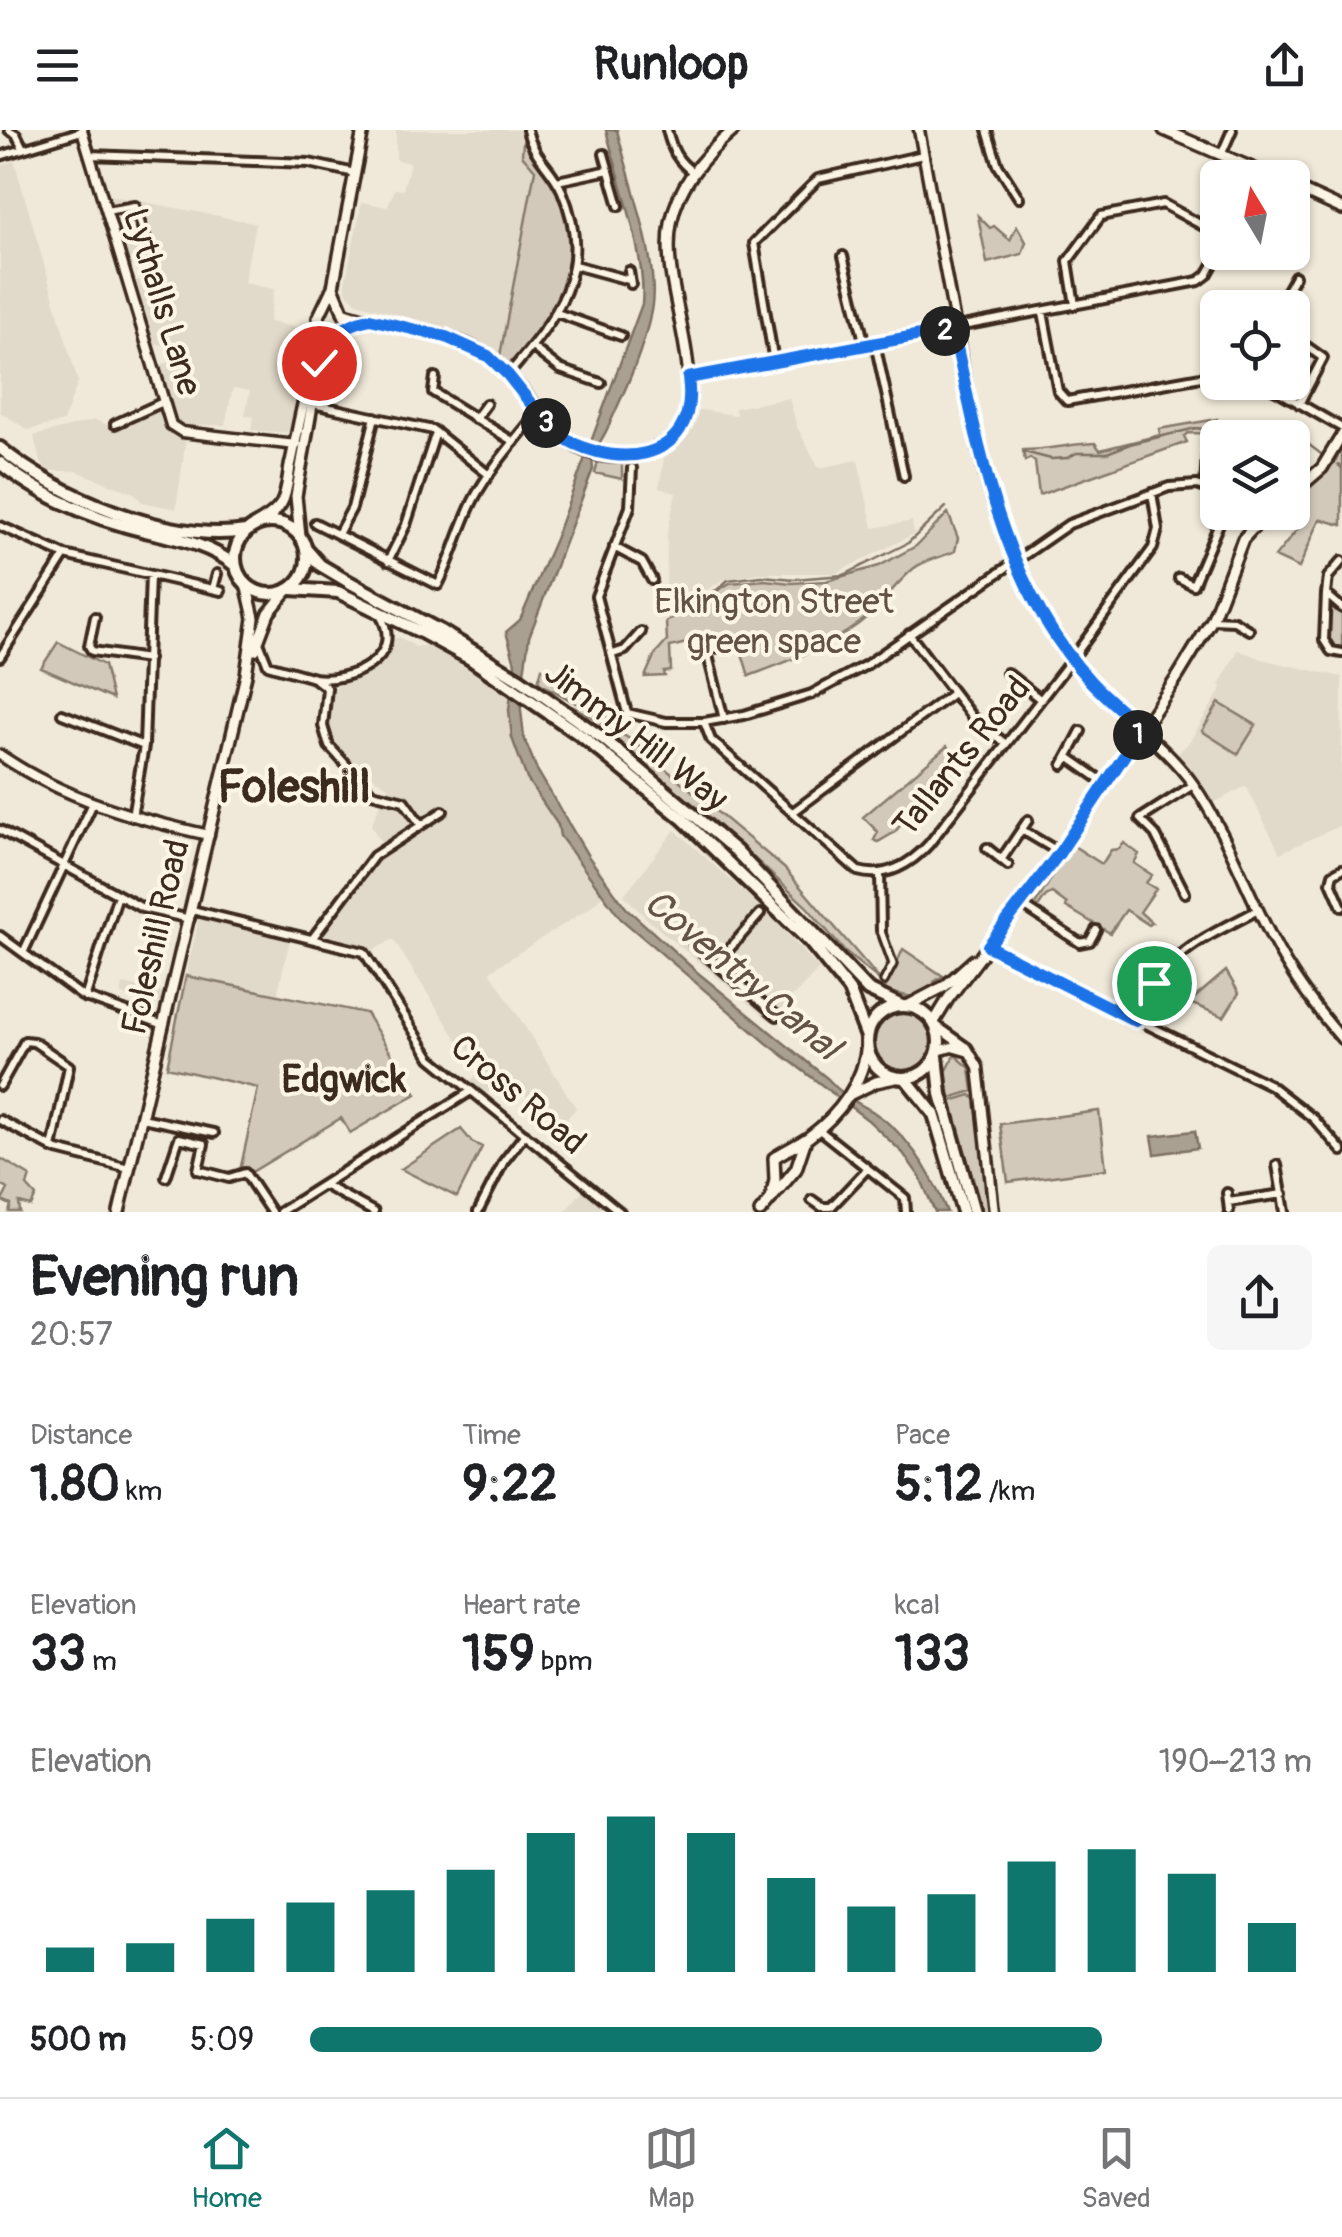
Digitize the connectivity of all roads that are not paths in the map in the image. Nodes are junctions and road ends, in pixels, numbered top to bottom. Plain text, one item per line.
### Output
1 (8, 130) edge
2 (82, 130) edge
3 (363, 130) edge
4 (530, 130) edge
5 (667, 130) edge
6 (734, 130) edge
7 (919, 130) edge
8 (987, 130) edge
9 (1164, 130) edge
10 (1232, 130) edge
11 (0, 133) edge
12 (1179, 133) edge
13 (23, 148) junction
14 (1222, 153) junction
15 (89, 154) junction
16 (604, 154) dead end
17 (923, 154) junction
18 (0, 156) edge
19 (1235, 160) edge
20 (609, 170) junction
21 (355, 173) junction
22 (694, 173) junction
23 (557, 181) junction
24 (1310, 194) edge
25 (1019, 198) dead end
26 (619, 206) dead end
27 (1342, 209) edge
28 (106, 211) junction
29 (1200, 224) edge
30 (843, 256) dead end
31 (153, 262) dead end
32 (574, 264) junction
33 (1210, 270) edge
34 (1295, 276) dead end
35 (630, 278) dead end
36 (332, 287) junction
37 (1287, 290) edge
38 (1075, 305) junction
39 (323, 308) junction
40 (343, 311) junction
41 (1042, 312) junction
42 (557, 314) junction
43 (370, 319) junction
44 (953, 329) junction
45 (323, 330) junction
46 (341, 330) junction
47 (621, 336) dead end
48 (875, 344) junction
49 (865, 345) junction
50 (532, 347) junction
51 (1310, 349) edge
52 (324, 350) junction
53 (774, 362) junction
54 (319, 363) junction
55 (508, 375) junction
56 (436, 377) dead end
57 (1200, 377) edge
58 (688, 378) junction
59 (601, 383) dead end
60 (1310, 383) edge
61 (1292, 400) edge
62 (1301, 400) edge
63 (163, 402) junction
64 (313, 404) junction
65 (486, 404) dead end
66 (1299, 404) junction
67 (538, 413) junction
68 (375, 417) junction
69 (475, 419) junction
70 (115, 424) dead end
71 (436, 432) junction
72 (1342, 432) edge
73 (514, 442) junction
74 (296, 444) junction
75 (0, 448) edge
76 (0, 463) edge
77 (632, 468) dead end
78 (489, 475) junction
79 (904, 476) dead end
80 (1310, 478) edge
81 (1200, 487) edge
82 (1152, 493) junction
83 (314, 522) dead end
84 (257, 524) junction
85 (0, 526) edge
86 (1217, 530) edge
87 (1251, 530) edge
88 (246, 531) junction
89 (338, 534) junction
90 (300, 536) junction
91 (614, 547) junction
92 (306, 549) junction
93 (65, 554) junction
94 (1016, 560) junction
95 (388, 561) junction
96 (1342, 561) edge
97 (236, 566) junction
98 (217, 574) dead end
99 (150, 575) junction
100 (1180, 578) dead end
101 (652, 580) dead end
102 (246, 584) junction
103 (289, 590) junction
104 (1326, 594) junction
105 (368, 605) junction
106 (1342, 608) edge
107 (1212, 620) junction
108 (103, 627) dead end
109 (1248, 630) dead end
110 (641, 632) dead end
111 (909, 634) junction
112 (260, 638) junction
113 (704, 640) dead end
114 (722, 646) dead end
115 (707, 650) junction
116 (1342, 653) edge
117 (613, 654) junction
118 (0, 656) edge
119 (148, 658) junction
120 (1072, 659) junction
121 (1007, 673) dead end
122 (246, 675) junction
123 (507, 677) junction
124 (314, 678) junction
125 (339, 678) junction
126 (328, 688) junction
127 (952, 693) junction
128 (1040, 699) junction
129 (627, 713) junction
130 (62, 714) dead end
131 (724, 719) junction
132 (704, 722) junction
133 (620, 726) dead end
134 (1142, 729) junction
135 (1082, 731) dead end
136 (1006, 744) junction
137 (144, 746) junction
138 (0, 755) edge
139 (1105, 784) junction
140 (1193, 785) junction
141 (94, 802) junction
142 (443, 811) dead end
143 (793, 812) junction
144 (132, 818) junction
145 (1028, 820) dead end
146 (420, 825) junction
147 (0, 830) edge
148 (1022, 830) junction
149 (208, 836) junction
150 (987, 848) dead end
151 (1060, 852) junction
152 (64, 865) junction
153 (1342, 869) edge
154 (880, 873) junction
155 (749, 880) junction
156 (1186, 894) dead end
157 (118, 895) junction
158 (1021, 904) junction
159 (1342, 906) edge
160 (1258, 910) junction
161 (760, 914) junction
162 (191, 915) junction
163 (1096, 930) dead end
164 (881, 932) joint
165 (0, 936) edge
166 (312, 939) junction
167 (810, 942) junction
168 (694, 945) dead end
169 (986, 949) junction
170 (22, 953) junction
171 (716, 964) junction
172 (884, 981) dead end
173 (85, 998) junction
174 (905, 1005) junction
175 (777, 1016) dead end
176 (1136, 1021) junction
177 (935, 1024) junction
178 (164, 1026) junction
179 (1341, 1036) edge
180 (867, 1041) junction
181 (938, 1053) junction
182 (970, 1053) junction
183 (901, 1079) junction
184 (0, 1086) edge
185 (471, 1091) junction
186 (850, 1094) junction
187 (142, 1118) junction
188 (0, 1120) edge
189 (814, 1132) junction
190 (214, 1133) dead end
191 (525, 1134) junction
192 (52, 1148) junction
193 (786, 1151) junction
194 (1342, 1151) edge
195 (796, 1160) junction
196 (1276, 1165) dead end
197 (867, 1168) junction
198 (130, 1169) junction
199 (774, 1170) junction
200 (790, 1174) junction
201 (166, 1177) dead end
202 (324, 1186) junction
203 (1283, 1194) junction
204 (771, 1199) junction
205 (812, 1200) dead end
206 (1228, 1202) edge
207 (119, 1212) edge
208 (271, 1212) edge
209 (280, 1212) edge
210 (374, 1212) edge
211 (478, 1212) edge
212 (620, 1212) edge
213 (761, 1212) edge
214 (906, 1212) edge
215 (963, 1212) edge
216 (974, 1212) edge
217 (994, 1212) edge
218 (1285, 1212) edge

1 - 11 street
1 - 13 street
2 - 13 street
2 - 15 street, Lythalls Lane
3 - 21 main road
4 - 23 street
5 - 22 street
6 - 22 main road
7 - 17 street
8 - 25 street
9 - 12 main road
10 - 14 street
12 - 14 main road
13 - 18 street
14 - 19 main road
15 - 21 street
15 - 28 street, Lythalls Lane
16 - 20 street
17 - 44 street
17 - 53 street
20 - 23 street
20 - 26 street
21 - 36 main road
22 - 58 main road
23 - 32 street
24 - 27 main road
28 - 31 street
28 - 63 street, Lythalls Lane
29 - 38 street
30 - 49 street
32 - 35 street
32 - 42 street
33 - 38 street
34 - 37 street
36 - 39 main road
36 - 40 main road
38 - 41 street
39 - 40 main road
39 - 45 main road
40 - 43 main road
40 - 46 main road
41 - 44 street
41 - 57 street
42 - 47 street
42 - 50 street
43 - 46 main road
43 - 55 main road
44 - 48 street
44 - 94 street
45 - 46 main road
45 - 52 main road
46 - 52 main road
48 - 49 street
48 - 79 street
49 - 53 street
50 - 55 street
50 - 59 street
51 - 60 street
52 - 54 main road
53 - 58 street
54 - 64 main road
54 - 74 main road
55 - 67 main road
56 - 69 street
58 - 67 main road
61 - 66 street
62 - 66 street
63 - 70 street
63 - 74 street, Lythalls Lane
64 - 68 street
64 - 90 main road
65 - 69 street
66 - 72 street
67 - 73 street
68 - 71 street
68 - 89 street
69 - 73 street
71 - 78 street
71 - 95 street
72 - 80 main road
73 - 78 street
74 - 84 main road
75 - 88 highway
76 - 97 highway
77 - 91 street
78 - 95 street
81 - 82 street
82 - 94 street
82 - 120 street, Tallants Road
83 - 89 street
84 - 88 highway
84 - 90 highway
85 - 93 street
86 - 100 street
87 - 107 main road
88 - 97 highway
89 - 95 street
90 - 92 highway
91 - 101 street
91 - 117 street
92 - 103 highway
92 - 123 highway, Jimmy Hill Way
93 - 99 street
93 - 118 street
94 - 111 street
94 - 120 street
96 - 104 street
97 - 102 highway
98 - 99 street
99 - 119 street
102 - 103 highway
102 - 122 main road, Foleshill Road
103 - 105 highway, Jimmy Hill Way
103 - 112 main road, Foleshill Road
104 - 106 street
104 - 116 street
105 - 123 highway, Jimmy Hill Way
105 - 125 street
107 - 109 street
107 - 134 main road
108 - 119 street
110 - 117 street
111 - 127 street
111 - 131 street
112 - 122 main road, Foleshill Road
112 - 124 street
113 - 115 street
114 - 115 street
115 - 131 street
117 - 129 street
119 - 137 street
120 - 128 street, Tallants Road
120 - 134 street
121 - 128 street
122 - 149 main road, Foleshill Road
123 - 155 highway, Jimmy Hill Way
123 - 174 highway, Jimmy Hill Way
124 - 125 street
124 - 126 street
125 - 126 street
126 - 146 street
127 - 136 street
127 - 143 street
128 - 136 street, Tallants Road
129 - 132 street
129 - 133 street
130 - 137 street
131 - 132 street
132 - 143 street, Tallants Road
134 - 139 main road
134 - 140 street
135 - 139 street
136 - 154 street, Tallants Road
137 - 144 street
138 - 141 street
139 - 151 main road
140 - 156 street
140 - 160 street
141 - 144 street
141 - 152 street
142 - 146 street
143 - 154 street, Tallants Road
144 - 149 street
145 - 148 street
146 - 166 street
147 - 152 street, Cross Road
148 - 150 street
148 - 151 street
149 - 162 main road, Foleshill Road
151 - 158 main road
152 - 157 street, Cross Road
152 - 170 street
153 - 159 street
154 - 164 street
155 - 161 street
155 - 167 highway, Jimmy Hill Way
157 - 162 street, Cross Road
157 - 173 street
158 - 163 street
158 - 169 main road
160 - 176 street
160 - 179 street
161 - 167 street, Jimmy Hill Way
161 - 171 street
162 - 166 street, Cross Road
162 - 178 main road, Foleshill Road
164 - 172 street
165 - 170 street
166 - 185 street, Cross Road
167 - 180 highway, Jimmy Hill Way
168 - 171 street
169 - 174 main road
169 - 176 street
169 - 177 main road
170 - 173 street
171 - 175 street
173 - 178 street
174 - 177 highway
174 - 180 highway
176 - 194 street
177 - 181 highway
177 - 182 street
178 - 187 main road, Foleshill Road
180 - 183 highway
180 - 186 main road
181 - 182 street
181 - 183 highway
181 - 216 highway
182 - 217 street
183 - 186 main road
183 - 215 highway
184 - 192 street
185 - 191 street, Cross Road
185 - 202 street
186 - 189 main road
187 - 190 street
187 - 198 main road, Foleshill Road
188 - 192 street
189 - 193 main road
189 - 195 main road
189 - 197 street
191 - 211 street
191 - 212 street, Cross Road
192 - 198 street
193 - 195 main road
193 - 199 main road
195 - 200 main road
196 - 203 street
197 - 205 street
197 - 214 street
198 - 207 main road, Foleshill Road
199 - 200 main road
199 - 204 main road
200 - 204 main road
201 - 208 street
202 - 209 street
202 - 210 street
203 - 206 street
203 - 218 street
204 - 213 main road

